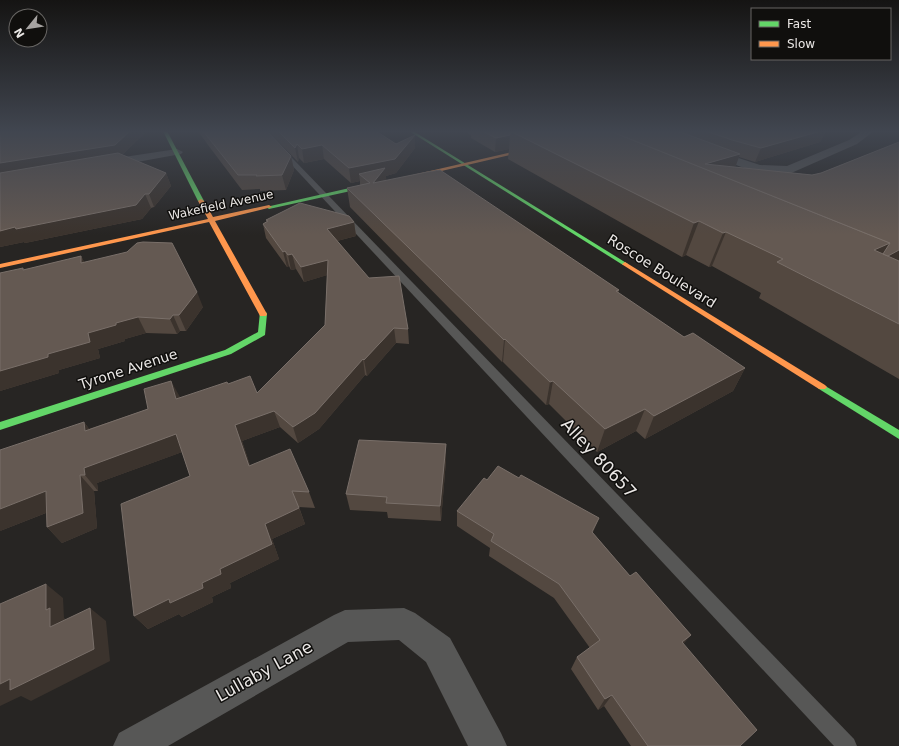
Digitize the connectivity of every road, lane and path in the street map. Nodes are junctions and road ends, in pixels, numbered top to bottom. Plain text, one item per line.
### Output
1 (184, 166) edge
2 (297, 166) edge
3 (457, 166) edge
4 (468, 166) edge
5 (748, 166) edge
6 (799, 166) edge
7 (401, 178) edge
8 (386, 182) edge
9 (325, 195) junction
10 (210, 219) junction
11 (0, 266) edge
12 (0, 426) edge
13 (899, 435) edge
14 (132, 746) edge
15 (488, 746) edge
16 (847, 746) edge

1 - 10 street
2 - 9 lane, Alley 80657
3 - 7 street
4 - 13 street, Roscoe Boulevard
5 - 6 street
8 - 9 street, Wakefield Avenue
9 - 10 street, Wakefield Avenue
9 - 16 lane, Alley 80657
10 - 11 street, Wakefield Avenue
10 - 12 street, Tyrone Avenue
14 - 15 street, Lullaby Lane

